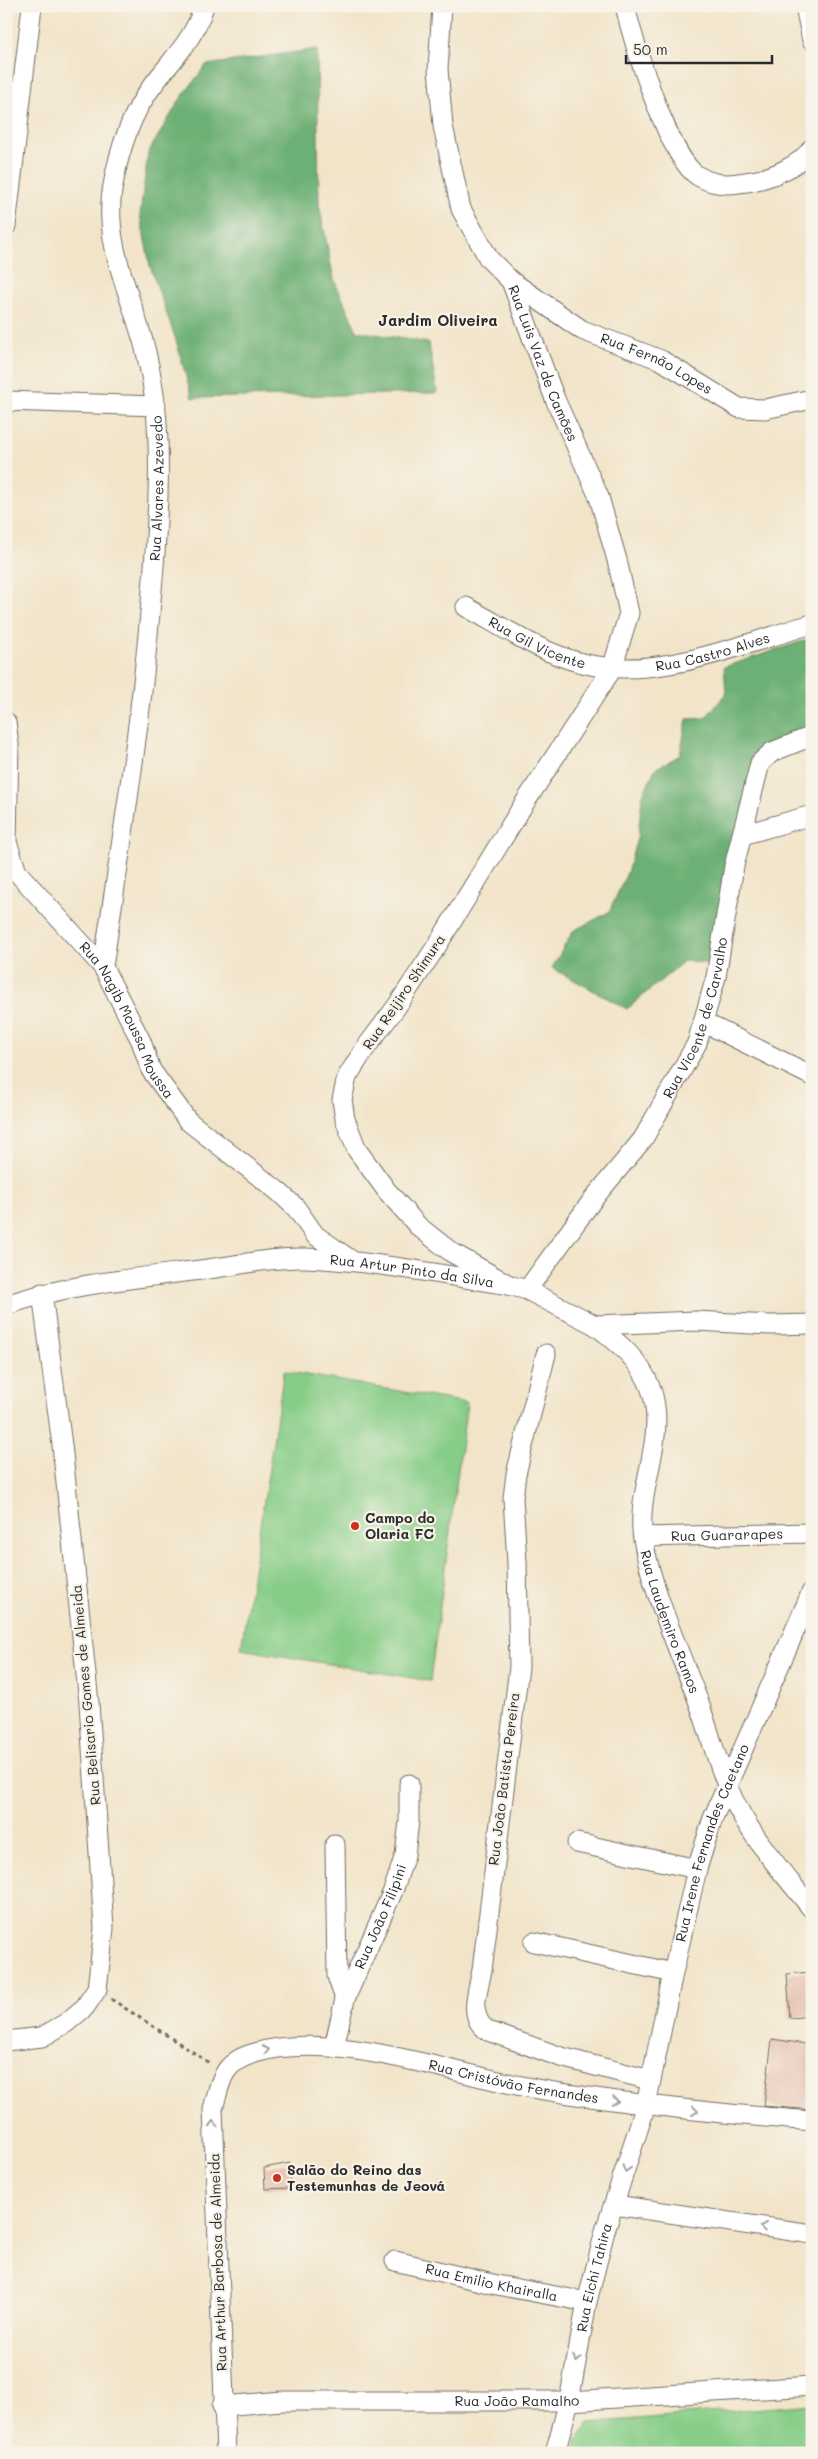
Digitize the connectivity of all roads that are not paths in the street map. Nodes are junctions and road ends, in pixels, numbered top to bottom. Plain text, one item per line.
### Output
1 (32, 6) edge
2 (204, 6) edge
3 (442, 6) edge
4 (625, 6) edge
5 (805, 6) edge
6 (812, 40) edge
7 (812, 148) edge
8 (6, 226) edge
9 (510, 281) junction
10 (812, 399) edge
11 (6, 401) edge
12 (156, 406) junction
13 (466, 607) dead end
14 (812, 624) edge
15 (612, 669) junction
16 (6, 722) edge
17 (812, 736) edge
18 (812, 815) edge
19 (742, 835) junction
20 (103, 967) junction
21 (704, 1022) junction
22 (812, 1076) edge
23 (352, 1261) junction
24 (518, 1288) junction
25 (42, 1293) junction
26 (6, 1305) edge
27 (812, 1324) edge
28 (595, 1325) junction
29 (546, 1354) dead end
30 (812, 1533) edge
31 (643, 1537) junction
32 (812, 1591) edge
33 (410, 1784) dead end
34 (726, 1786) junction
35 (577, 1843) dead end
36 (335, 1844) dead end
37 (697, 1869) junction
38 (812, 1909) edge
39 (534, 1942) dead end
40 (673, 1973) junction
41 (345, 1999) junction
42 (6, 2041) edge
43 (334, 2047) junction
44 (224, 2072) joint
45 (650, 2080) junction
46 (646, 2105) junction
47 (812, 2121) edge
48 (615, 2205) junction
49 (812, 2234) edge
50 (396, 2262) dead end
51 (588, 2302) junction
52 (812, 2386) edge
53 (569, 2400) junction
54 (222, 2406) junction
55 (226, 2453) edge
56 (555, 2453) edge

1 - 8 street
2 - 12 street, Rua Alvares Azevedo
3 - 9 street, Rua Luis Vaz de Camões
4 - 7 street
5 - 6 street
9 - 10 street, Rua Fernão Lopes
9 - 15 street, Rua Luis Vaz de Camões
11 - 12 street
12 - 20 street, Rua Alvares Azevedo
13 - 15 street, Rua Gil Vicente
14 - 15 street, Rua Castro Alves
15 - 24 street, Rua Reijiro Shimura
16 - 20 street, Rua Nagib Moussa Moussa
17 - 19 street, Rua Vicente de Carvalho
18 - 19 street
19 - 21 street, Rua Vicente de Carvalho
20 - 23 street, Rua Nagib Moussa Moussa
21 - 22 street
21 - 24 street, Rua Vicente de Carvalho
23 - 24 street, Rua Artur Pinto da Silva
23 - 25 street, Rua Artur Pinto da Silva
24 - 28 street, Rua Artur Pinto da Silva
25 - 26 street, Rua Artur Pinto da Silva
25 - 42 street, Rua Belisario Gomes de Almeida
27 - 28 street, Rua Artur Pinto da Silva
28 - 31 street, Rua Laudemiro Ramos
29 - 45 street, Rua João Batista Pereira
30 - 31 street, Rua Guararapes
31 - 34 street, Rua Laudemiro Ramos
32 - 34 street, Rua Irene Fernandes Caetano
33 - 41 street, Rua João Filipini
34 - 37 street, Rua Irene Fernandes Caetano
34 - 38 street, Rua Laudemiro Ramos
35 - 37 street
36 - 41 street
37 - 40 street, Rua Irene Fernandes Caetano
39 - 40 street
40 - 45 street, Rua Irene Fernandes Caetano
41 - 43 street, Rua João Filipini
44 -> 43 street, Rua Cristóvão Fernandes
43 -> 46 street, Rua Cristóvão Fernandes
54 -> 44 street, Rua Arthur Barbosa de Almeida
45 - 46 street, Rua Irene Fernandes Caetano
46 -> 47 street, Rua Cristóvão Fernandes
46 -> 48 street, Rua Eichi Tahira
49 -> 48 street
48 - 51 street, Rua Eichi Tahira
50 - 51 street, Rua Emilio Khairalla
51 -> 53 street, Rua Eichi Tahira
52 - 53 street, Rua João Ramalho
53 - 54 street, Rua João Ramalho
53 - 56 street, Rua Eichi Tahira
54 - 55 street, Rua Arthur Barbosa de Almeida

